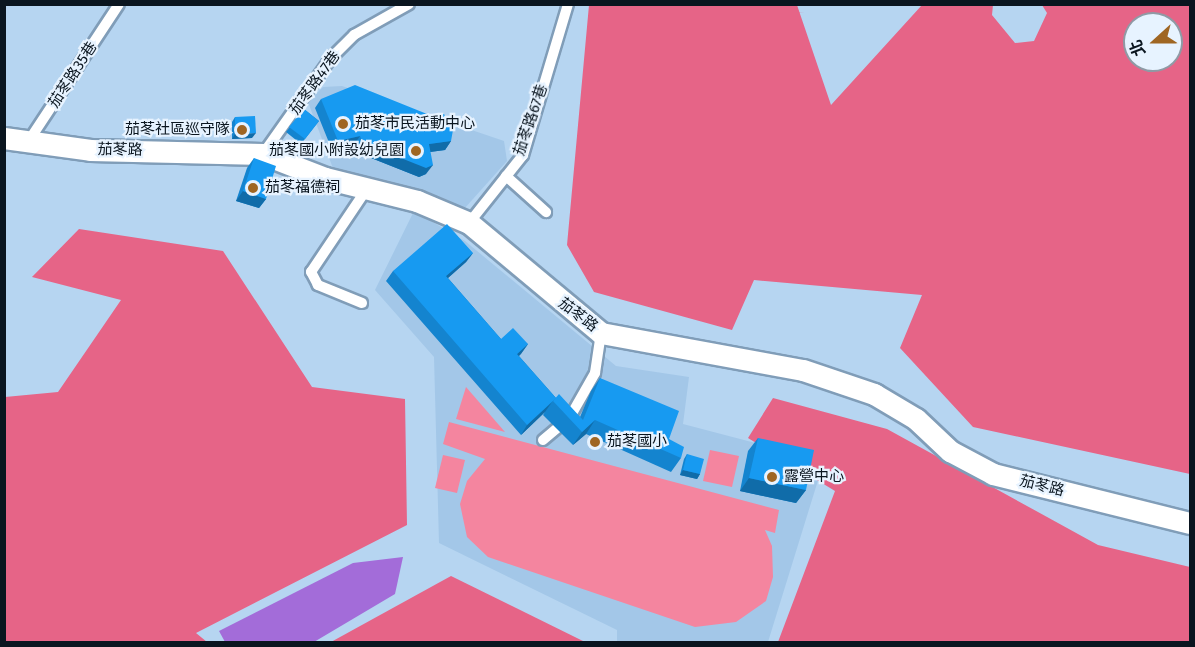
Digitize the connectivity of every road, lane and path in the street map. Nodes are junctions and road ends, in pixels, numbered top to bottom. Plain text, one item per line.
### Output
1 (119, 4) edge
2 (408, 4) edge
3 (568, 4) edge
4 (4, 138) edge
5 (26, 145) junction
6 (263, 154) junction
7 (506, 176) junction
8 (366, 190) junction
9 (546, 212) dead end
10 (469, 223) junction
11 (362, 303) dead end
12 (601, 333) junction
13 (543, 440) dead end
14 (1191, 522) edge

1 - 5 lane, 茄苳路35巷
2 - 6 lane, 茄苳路47巷
3 - 7 lane, 茄苳路67巷
4 - 5 street, 茄苳路
5 - 6 street, 茄苳路
6 - 8 street, 茄苳路
7 - 9 lane
7 - 10 lane, 茄苳路67巷
8 - 10 street, 茄苳路
8 - 11 lane
10 - 12 street, 茄苳路
12 - 13 lane
12 - 14 street, 茄苳路

